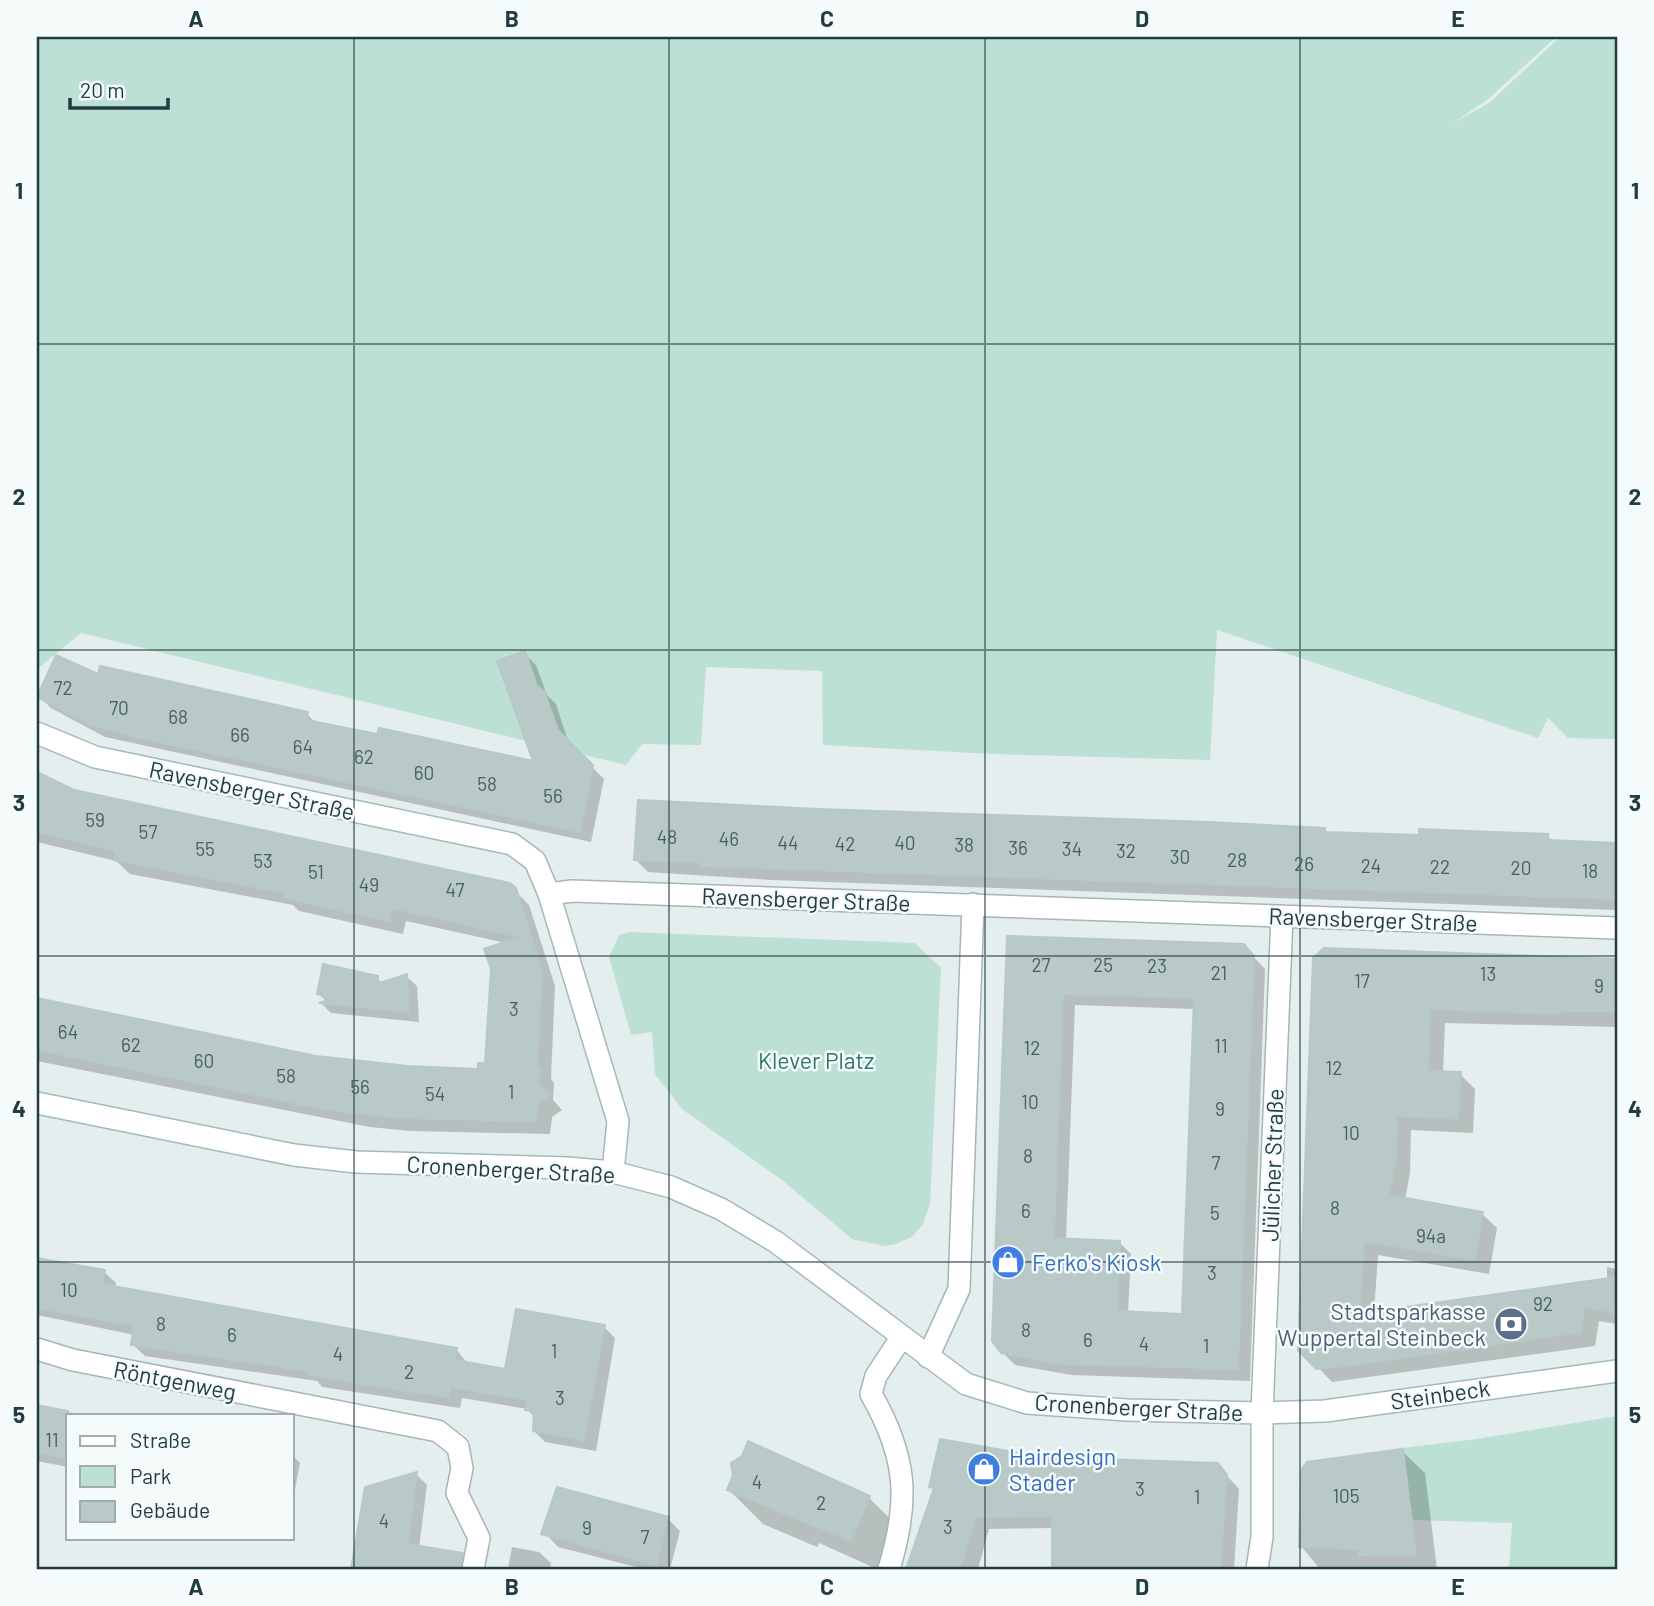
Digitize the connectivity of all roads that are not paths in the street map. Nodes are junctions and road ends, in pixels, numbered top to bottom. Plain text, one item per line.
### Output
1 (37, 733) edge
2 (549, 894) junction
3 (973, 904) junction
4 (1282, 916) junction
5 (1617, 928) edge
6 (37, 1102) edge
7 (613, 1172) junction
8 (901, 1338) junction
9 (37, 1349) edge
10 (928, 1357) junction
11 (1617, 1371) edge
12 (1262, 1413) junction
13 (473, 1569) edge
14 (889, 1569) edge
15 (1257, 1569) edge

1 - 2 street, Ravensberger Straße
2 - 3 street, Ravensberger Straße
2 - 7 street
3 - 4 street, Ravensberger Straße
3 - 10 street
4 - 5 street, Ravensberger Straße
4 - 12 street, Jülicher Straße
6 - 7 street, Cronenberger Straße
7 - 8 street, Cronenberger Straße
8 - 10 street, Cronenberger Straße
8 - 14 street
9 - 13 street, Röntgenweg
10 - 12 street, Cronenberger Straße
11 - 12 street, Steinbeck
12 - 15 street, Jülicher Straße

